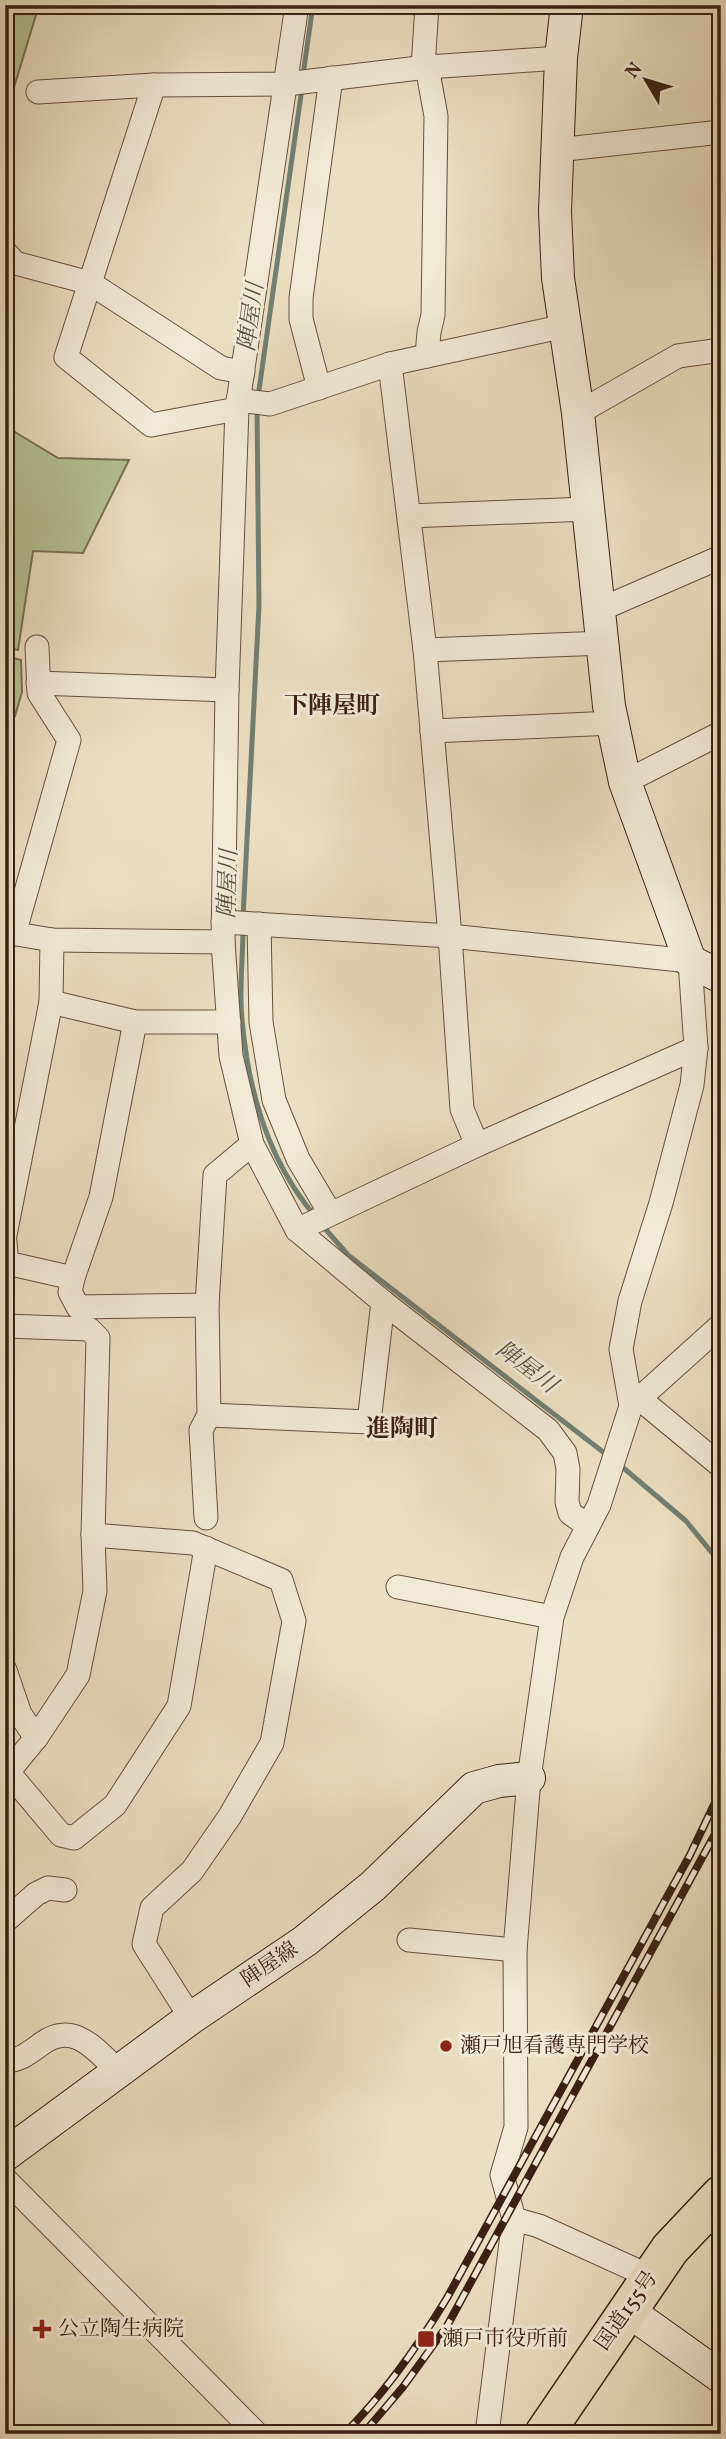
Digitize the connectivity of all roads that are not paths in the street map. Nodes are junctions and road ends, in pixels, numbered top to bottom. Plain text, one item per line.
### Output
1 (297, 5) edge
2 (427, 5) edge
3 (567, 5) edge
4 (561, 58) junction
5 (425, 67) junction
6 (306, 82) junction
7 (154, 85) junction
8 (38, 92) dead end
9 (721, 132) edge
10 (557, 150) junction
11 (5, 252) edge
12 (90, 283) junction
13 (565, 326) junction
14 (721, 350) edge
15 (427, 356) junction
16 (390, 364) junction
17 (243, 372) junction
18 (319, 388) junction
19 (246, 403) junction
20 (578, 413) junction
21 (588, 509) junction
22 (409, 516) junction
23 (721, 557) edge
24 (599, 610) junction
25 (604, 643) junction
26 (37, 647) dead end
27 (425, 650) junction
28 (38, 684) junction
29 (227, 690) junction
30 (613, 723) junction
31 (432, 731) junction
32 (721, 733) edge
33 (625, 782) junction
34 (239, 927) junction
35 (10, 933) edge
36 (450, 936) junction
37 (52, 940) junction
38 (690, 961) junction
39 (721, 977) edge
40 (51, 1002) junction
41 (135, 1022) junction
42 (229, 1022) junction
43 (696, 1048) junction
44 (252, 1144) junction
45 (477, 1145) junction
46 (314, 1221) junction
47 (5, 1235) edge
48 (5, 1242) edge
49 (73, 1278) junction
50 (383, 1301) junction
51 (207, 1305) junction
52 (721, 1325) edge
53 (5, 1326) edge
54 (635, 1402) junction
55 (209, 1415) junction
56 (721, 1466) edge
57 (206, 1518) dead end
58 (588, 1526) junction
59 (93, 1535) junction
60 (206, 1548) junction
61 (398, 1587) dead end
62 (552, 1617) junction
63 (5, 1670) edge
64 (36, 1738) junction
65 (529, 1779) junction
66 (65, 1890) dead end
67 (5, 1921) edge
68 (409, 1940) dead end
69 (515, 1950) junction
70 (191, 2018) junction
71 (5, 2062) edge
72 (119, 2072) junction
73 (5, 2155) edge
74 (5, 2179) edge
75 (721, 2195) edge
76 (514, 2219) junction
77 (651, 2277) junction
78 (627, 2310) junction
79 (721, 2377) edge
80 (257, 2434) edge
81 (487, 2434) edge
82 (544, 2434) edge

1 - 6 street
2 - 5 street
3 - 4 street
4 - 5 street
4 - 10 street
5 - 6 street
5 - 15 street
6 - 7 street
6 - 17 street
6 - 18 street
7 - 8 street
7 - 12 street
9 - 10 street
10 - 13 street
11 - 12 street
12 - 17 street
12 - 19 street
13 - 15 street
13 - 20 street
14 - 20 street
15 - 16 street
16 - 18 street
16 - 22 street
17 - 19 street
18 - 19 street
19 - 29 street
20 - 21 street
21 - 22 street
21 - 24 street
22 - 27 street
23 - 24 street
24 - 25 street
25 - 27 street
25 - 30 street
26 - 28 street
27 - 31 street
28 - 29 street
28 - 35 street
29 - 34 street
30 - 31 street
30 - 33 street
31 - 36 street
32 - 33 street
33 - 38 street
34 - 36 street
34 - 37 street
34 - 42 street
34 - 46 street
35 - 37 street
36 - 38 street
36 - 45 street
37 - 40 street
38 - 39 street
38 - 43 street
40 - 41 street
40 - 47 street
41 - 42 street
41 - 49 street
42 - 44 street
43 - 45 street
43 - 54 street
44 - 46 street
44 - 51 street
45 - 46 street
46 - 50 street
48 - 49 street
49 - 51 street
50 - 55 street
50 - 58 street
51 - 55 street
52 - 54 street
53 - 59 street
54 - 56 street
54 - 58 street
55 - 57 street
58 - 62 street
59 - 60 street
59 - 64 street
60 - 64 street
60 - 70 street
61 - 62 street
62 - 65 street
63 - 64 street
65 - 69 street
65 - 70 street, 陣屋線
66 - 67 street
68 - 69 street
69 - 76 street
70 - 72 street, 陣屋線
71 - 72 street
72 - 73 street, 陣屋線
74 - 80 street
75 - 77 highway, 国道155号
76 - 77 street
76 - 81 street
77 - 78 highway, 国道155号
78 - 79 street
78 - 82 highway, 国道155号

